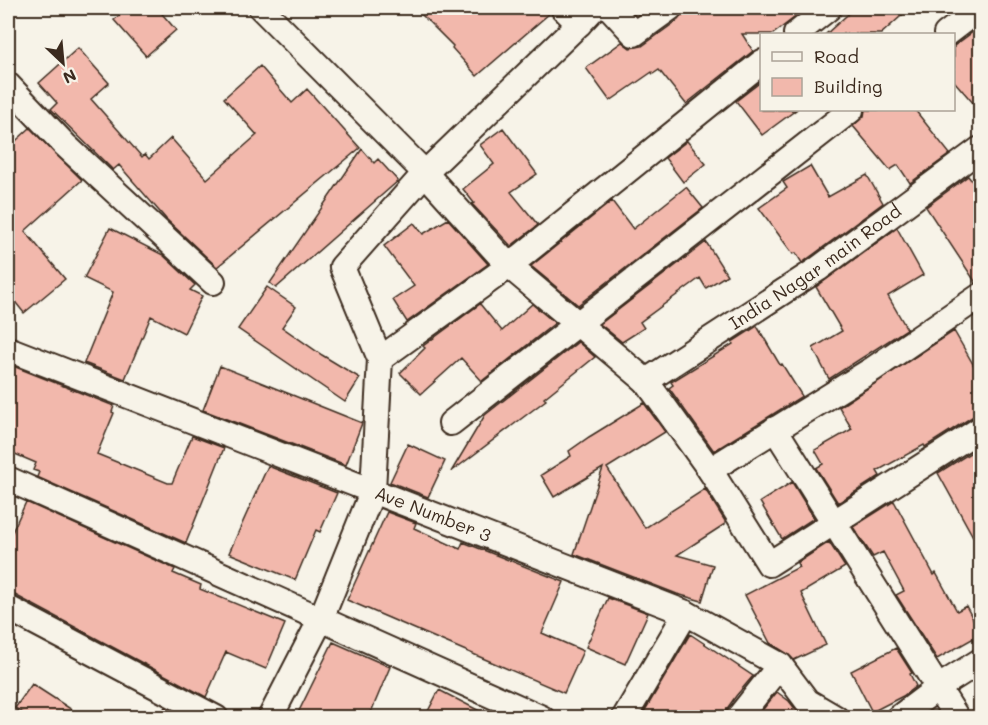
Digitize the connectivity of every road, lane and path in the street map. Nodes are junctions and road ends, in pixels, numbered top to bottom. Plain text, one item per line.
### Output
1 (261, 8) edge
2 (610, 8) edge
3 (670, 8) edge
4 (829, 8) edge
5 (980, 8) edge
6 (579, 13) edge
7 (797, 33) edge
8 (947, 33) edge
9 (760, 64) edge
10 (8, 85) edge
11 (850, 111) edge
12 (981, 149) edge
13 (425, 173) junction
14 (509, 266) junction
15 (213, 282) dead end
16 (981, 296) edge
17 (578, 325) junction
18 (8, 349) edge
19 (380, 359) junction
20 (646, 381) junction
21 (451, 423) dead end
22 (775, 429) junction
23 (981, 429) edge
24 (711, 470) junction
25 (11, 486) edge
26 (374, 490) junction
27 (835, 523) junction
28 (8, 608) edge
29 (686, 613) junction
30 (321, 619) junction
31 (981, 661) edge
32 (780, 665) junction
33 (939, 687) junction
34 (216, 717) edge
35 (270, 717) edge
36 (542, 717) edge
37 (624, 717) edge
38 (738, 717) edge
39 (836, 717) edge
40 (898, 717) edge
41 (957, 717) edge

1 - 13 street
2 - 3 street
4 - 7 street
5 - 8 street
6 - 13 street
9 - 14 street
10 - 15 street
11 - 17 street
12 - 20 street, India Nagar main Road
13 - 14 street
13 - 19 street
14 - 17 street
14 - 19 street
16 - 22 street
17 - 20 street
17 - 21 street
18 - 26 street, Ave Number 3
19 - 26 street
20 - 24 street
22 - 24 street
22 - 27 street
23 - 27 street
24 - 27 street
25 - 30 street
26 - 29 street, Ave Number 3
26 - 30 street
27 - 33 street
28 - 34 street
29 - 32 street, Ave Number 3
29 - 37 street
30 - 35 street
30 - 36 street
31 - 33 street
32 - 38 street
32 - 39 street, Ave Number 3
33 - 40 street
33 - 41 street

